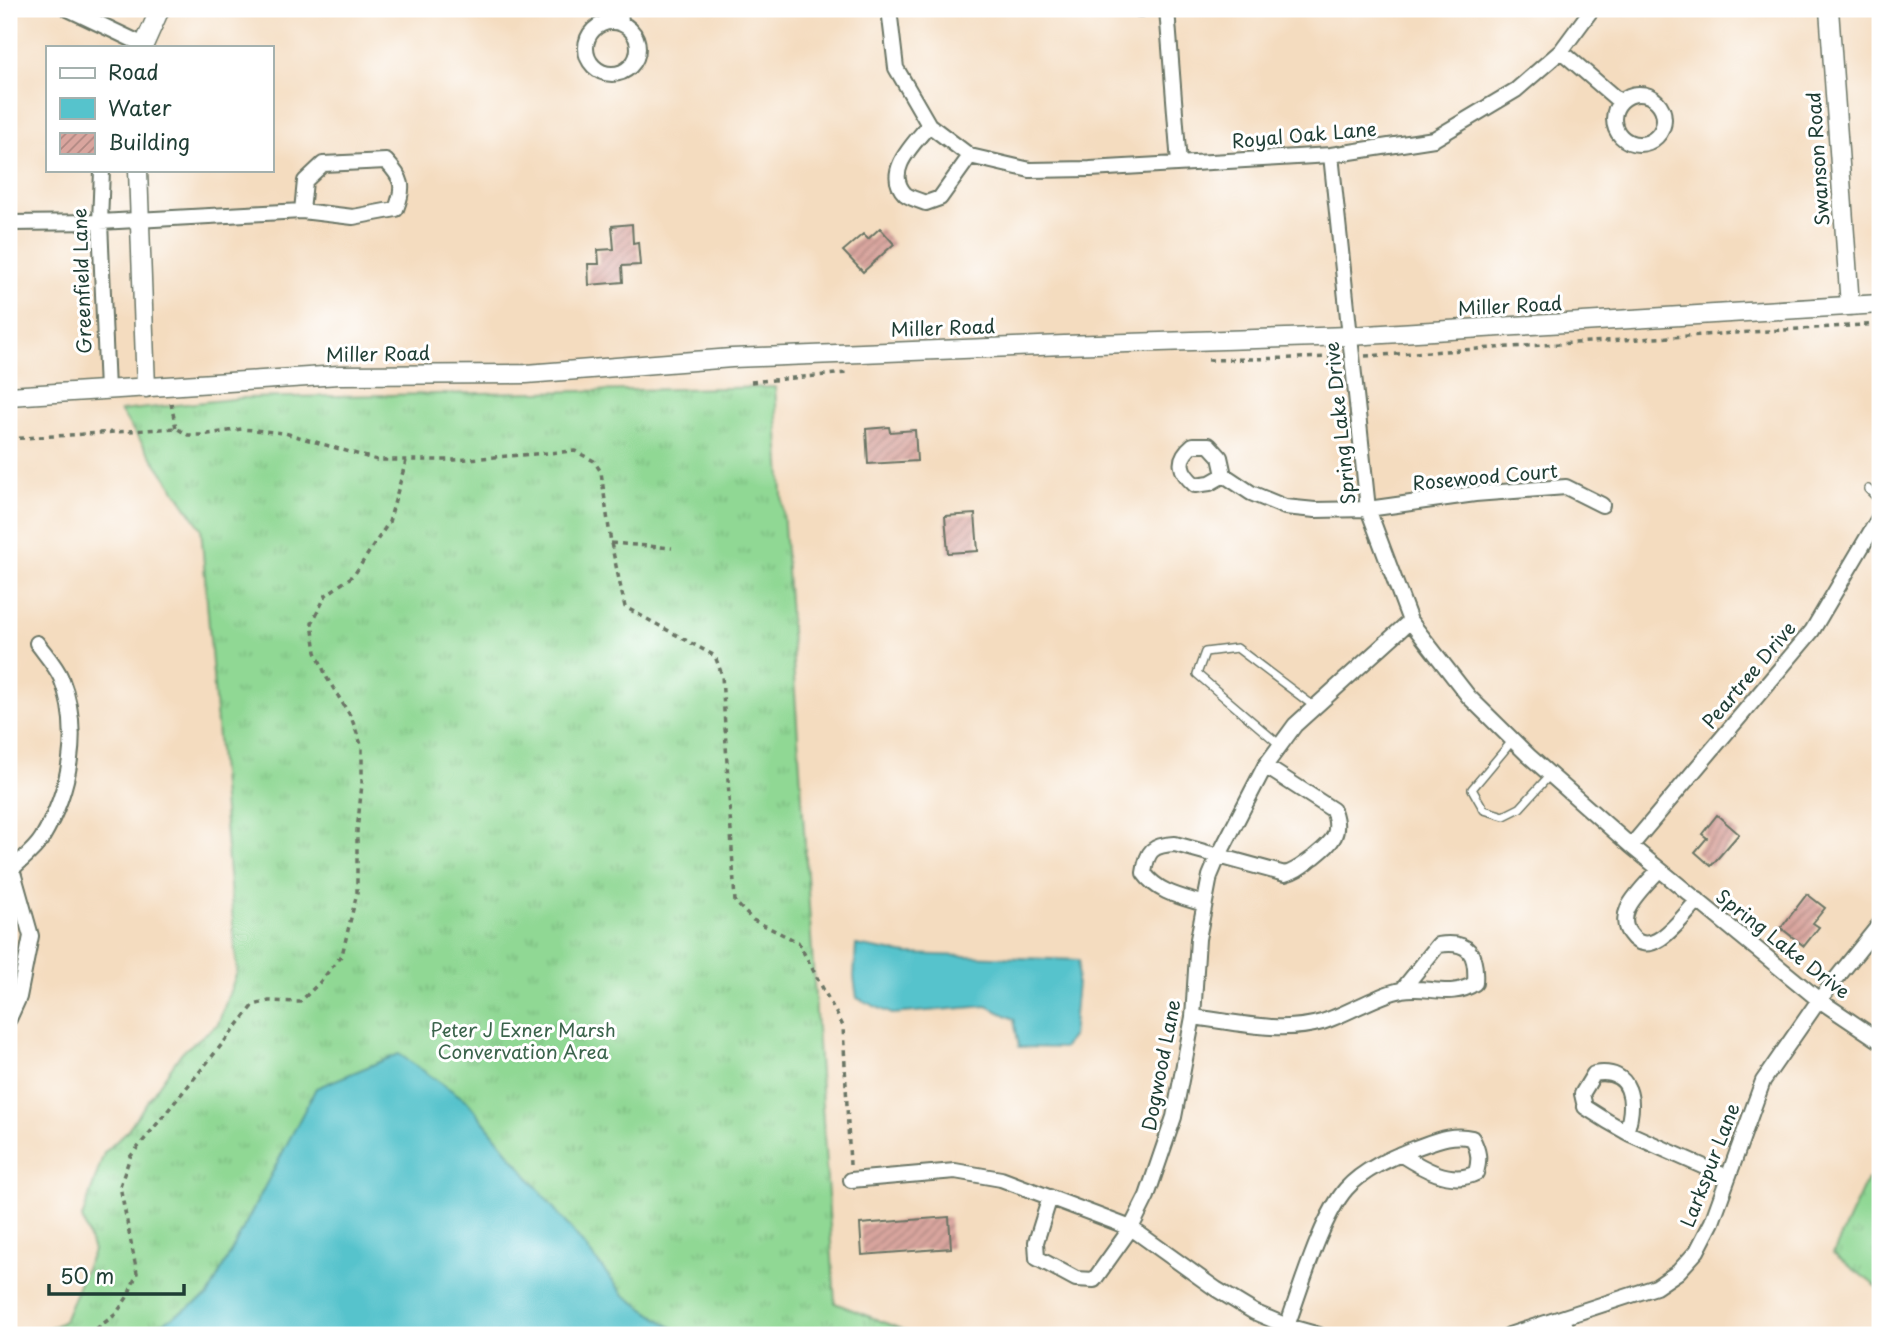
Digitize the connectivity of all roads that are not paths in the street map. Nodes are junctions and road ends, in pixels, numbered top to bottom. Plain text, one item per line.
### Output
1 (68, 9) edge
2 (160, 9) edge
3 (889, 9) edge
4 (1167, 9) edge
5 (1592, 9) edge
6 (1829, 9) edge
7 (143, 46) edge
8 (1561, 51) junction
9 (1620, 102) dead end
10 (929, 125) junction
11 (1331, 155) junction
12 (970, 156) junction
13 (1179, 164) junction
14 (102, 172) edge
15 (138, 172) edge
16 (302, 211) junction
17 (139, 220) junction
18 (100, 222) junction
19 (9, 223) edge
20 (1880, 304) edge
21 (1850, 306) junction
22 (1350, 337) junction
23 (146, 388) junction
24 (107, 390) junction
25 (9, 396) edge
26 (1224, 475) dead end
27 (1868, 489) dead end
28 (1880, 502) edge
29 (1602, 505) dead end
30 (1368, 509) junction
31 (1880, 516) edge
32 (1410, 621) junction
33 (37, 643) dead end
34 (1315, 707) junction
35 (1513, 740) junction
36 (1280, 745) junction
37 (1265, 766) junction
38 (1550, 775) junction
39 (1631, 846) junction
40 (1218, 857) junction
41 (10, 868) edge
42 (1659, 870) junction
43 (1698, 900) junction
44 (1204, 904) junction
45 (1880, 924) edge
46 (1402, 990) junction
47 (1819, 1000) junction
48 (1193, 1017) junction
49 (9, 1019) edge
50 (1880, 1041) edge
51 (1626, 1132) dead end
52 (1400, 1154) junction
53 (1727, 1177) junction
54 (851, 1180) road end
55 (1050, 1197) junction
56 (1131, 1228) junction
57 (1563, 1319) junction
58 (1287, 1326) junction
59 (1319, 1335) edge
60 (1509, 1335) edge
61 (1569, 1335) edge

1 - 7 street
2 - 7 street
3 - 10 street, Royal Oak Lane
4 - 13 street
5 - 8 street, Royal Oak Lane
6 - 21 street, Swanson Road
8 - 9 street
8 - 11 street, Royal Oak Lane
10 - 12 street, Royal Oak Lane
10 - 12 street
11 - 13 street, Royal Oak Lane
11 - 22 street, Spring Lake Drive
12 - 13 street, Royal Oak Lane
14 - 18 street, Greenfield Lane
15 - 17 street
16 - 16 street
16 - 17 street
17 - 18 street
17 - 23 street
18 - 19 street
18 - 24 street, Greenfield Lane
20 - 21 street, Miller Road
21 - 22 street, Miller Road
22 - 23 street, Miller Road
22 - 30 street, Spring Lake Drive
23 - 24 street, Miller Road
24 - 25 street, Miller Road
26 - 30 street, Rosewood Court
27 - 28 lane
29 - 30 street, Rosewood Court
30 - 32 street, Spring Lake Drive
31 - 39 street, Peartree Drive
32 - 34 street, Dogwood Lane
32 - 35 street, Spring Lake Drive
33 - 41 street
34 - 36 street, Dogwood Lane
34 - 36 lane
35 - 38 street, Spring Lake Drive
35 - 38 lane
36 - 37 street, Dogwood Lane
37 - 40 street, Dogwood Lane
37 - 40 street
38 - 39 street, Spring Lake Drive
39 - 42 street, Spring Lake Drive
40 - 44 street, Dogwood Lane
40 - 44 street
41 - 49 street
42 - 43 street, Spring Lake Drive
42 - 43 street, Spring Lake Drive
43 - 47 street, Spring Lake Drive
44 - 48 street, Dogwood Lane
45 - 47 street, Larkspur Lane
46 - 46 street
46 - 48 street
47 - 50 street, Spring Lake Drive
47 - 53 street, Larkspur Lane
48 - 56 street, Dogwood Lane
51 - 53 street
52 - 52 street
52 - 58 street
53 - 57 street, Larkspur Lane
54 - 55 street
55 - 56 street
55 - 56 street
56 - 58 street
57 - 60 street, Larkspur Lane
57 - 61 street
58 - 59 street

